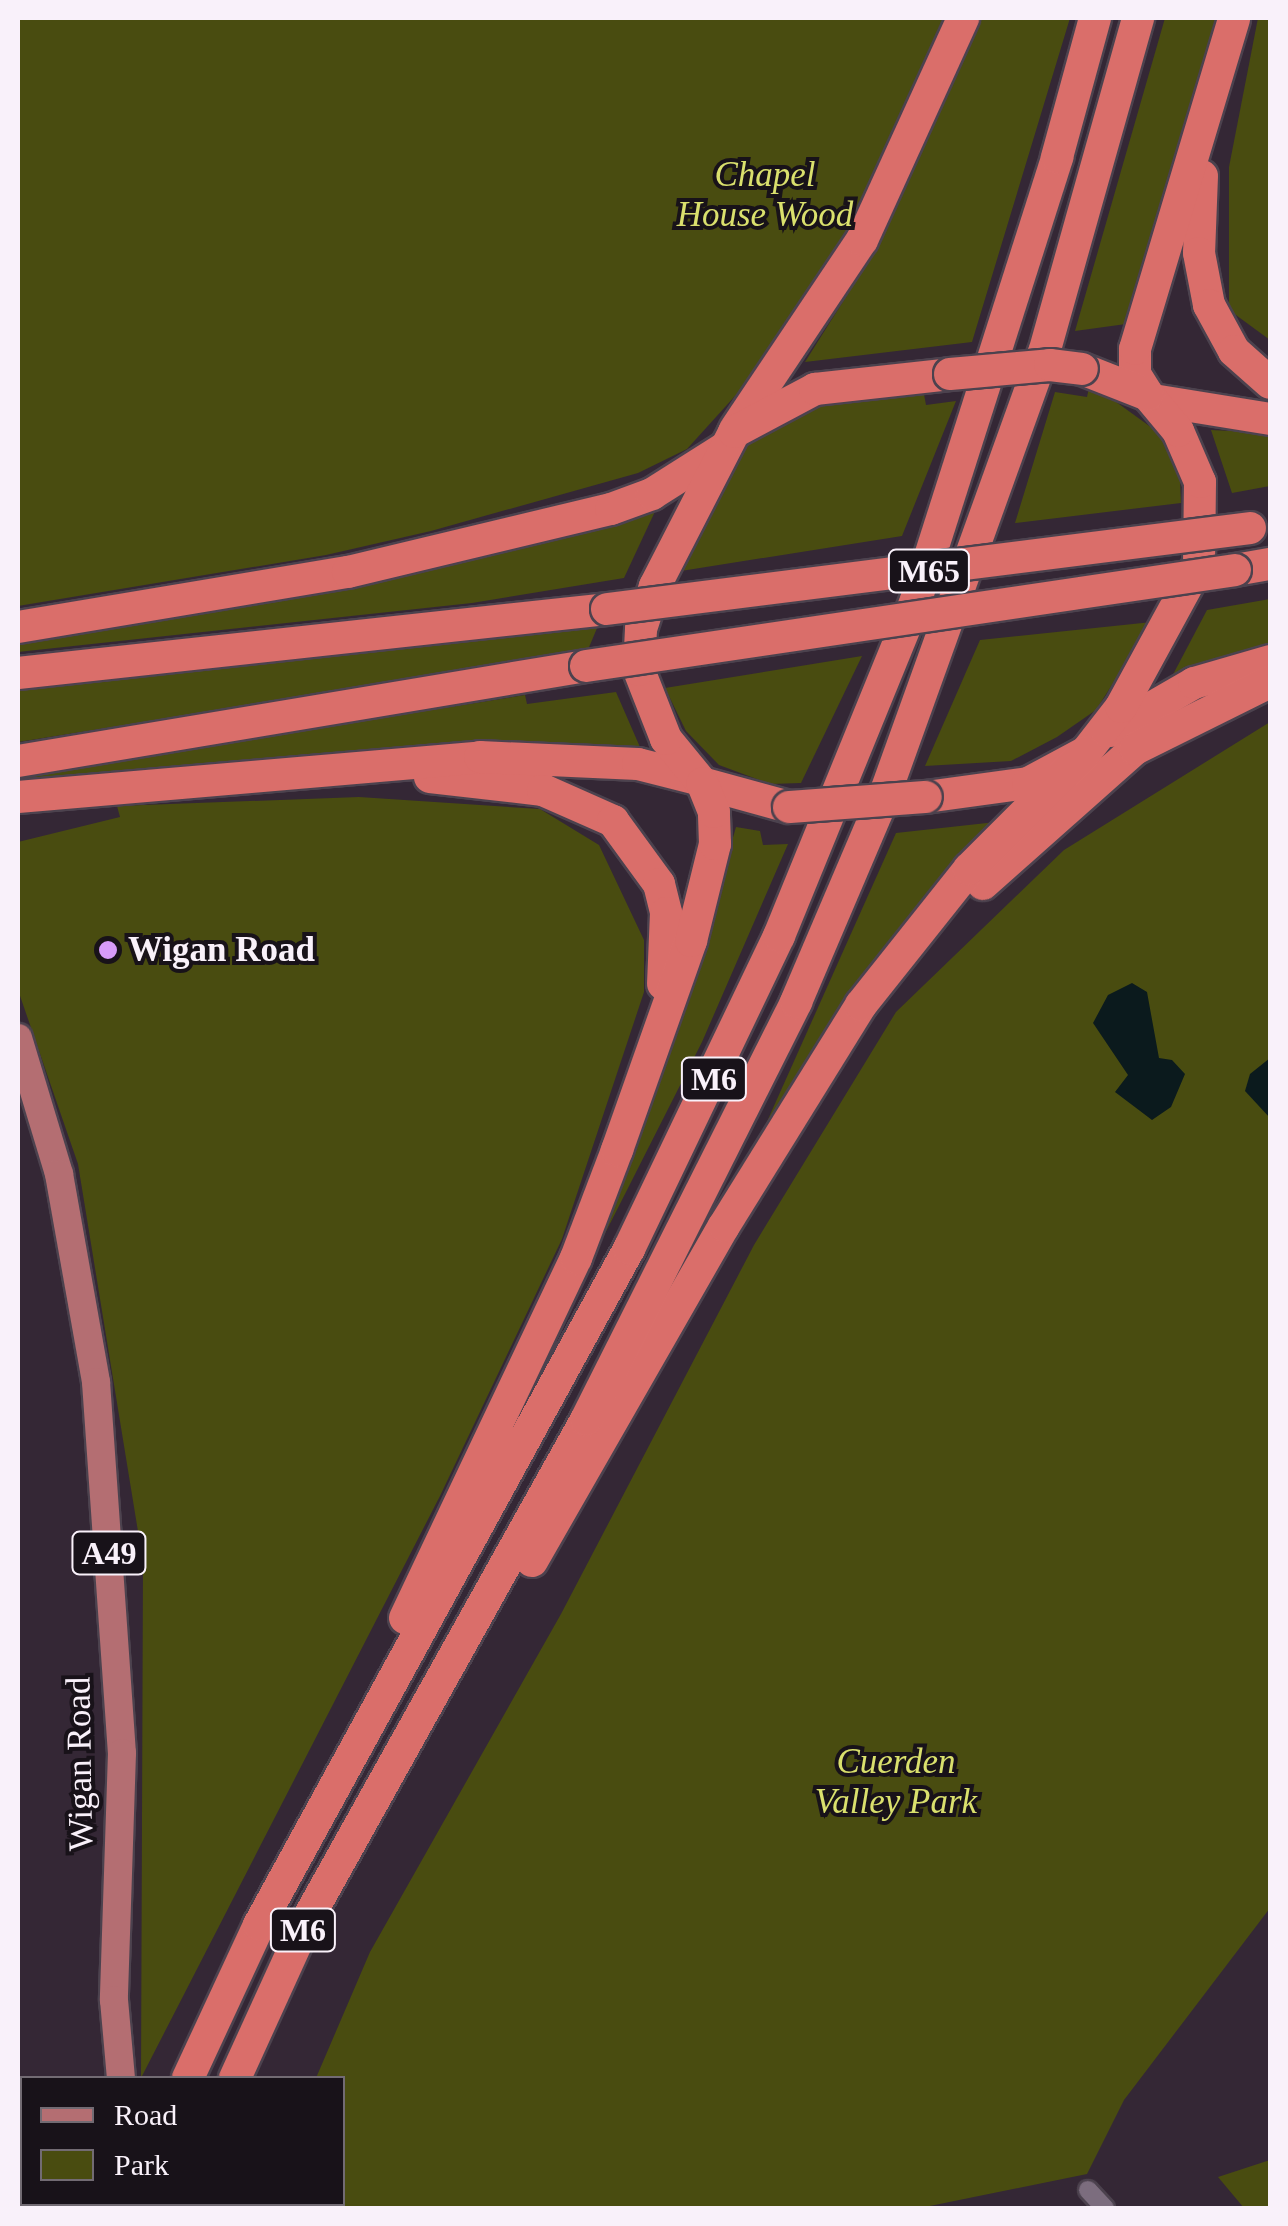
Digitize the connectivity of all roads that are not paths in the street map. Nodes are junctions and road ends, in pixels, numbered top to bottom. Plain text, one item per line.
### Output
1 (963, 18) edge
2 (1095, 18) edge
3 (1138, 18) edge
4 (1234, 18) edge
5 (1206, 127) junction
6 (1270, 383) edge
7 (1150, 398) junction
8 (1270, 419) edge
9 (728, 440) junction
10 (1260, 526) edge
11 (1270, 564) edge
12 (18, 627) edge
13 (1270, 661) edge
14 (18, 673) edge
15 (1270, 682) edge
16 (1093, 745) junction
17 (18, 761) edge
18 (275, 772) junction
19 (700, 781) junction
20 (18, 798) edge
21 (658, 1033) junction
22 (18, 1038) edge
23 (812, 1083) junction
24 (382, 1787) junction
25 (259, 1925) junction
26 (121, 2076) edge
27 (189, 2076) edge
28 (236, 2076) edge
29 (1088, 2190) dead end
30 (1105, 2208) edge

1 - 9 highway
2 - 25 highway, M6
3 - 24 highway, M6
4 - 5 highway
5 - 6 highway
5 - 7 highway
7 - 8 highway
7 - 9 highway, bridge
7 - 16 highway
9 - 12 highway
9 - 19 highway
10 - 14 highway, M65, bridge
11 - 17 highway, M65, bridge
13 - 16 highway
15 - 23 highway
16 - 19 highway, bridge
16 - 23 highway
18 - 19 highway
18 - 20 highway
18 - 21 highway
19 - 21 highway
21 - 25 highway
22 - 26 main road, Wigan Road / A49
23 - 24 highway
24 - 28 highway, M6
25 - 27 highway, M6
29 - 30 street

